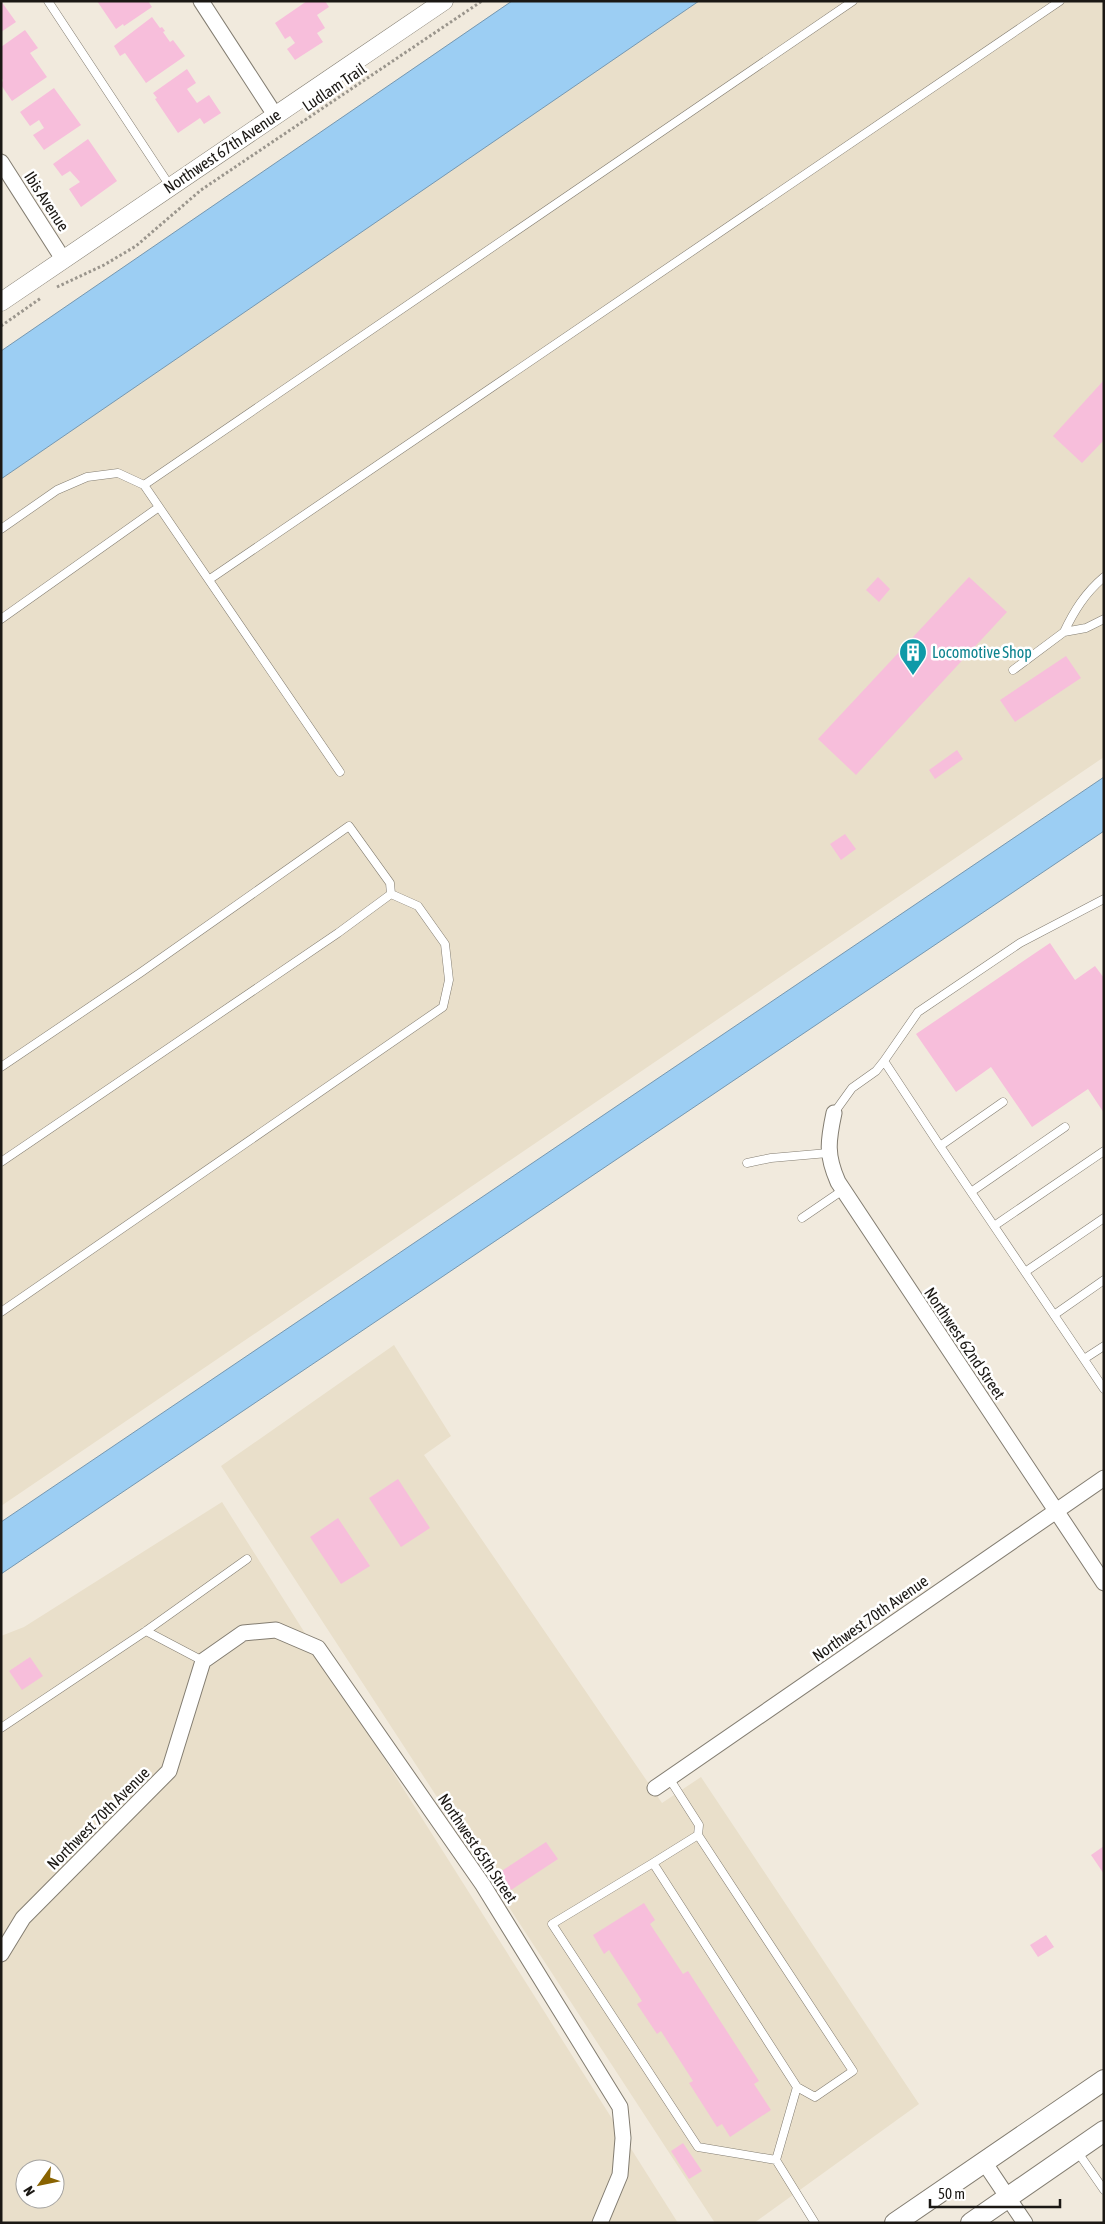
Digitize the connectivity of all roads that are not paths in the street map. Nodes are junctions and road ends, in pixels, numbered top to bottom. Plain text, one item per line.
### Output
1 (48, 1) edge
2 (201, 1) edge
3 (444, 1) edge
4 (853, 1) edge
5 (1060, 1) edge
6 (275, 116) junction
7 (1, 162) edge
8 (170, 186) junction
9 (63, 258) junction
10 (1, 302) edge
11 (144, 485) junction
12 (159, 507) junction
13 (1, 529) edge
14 (1104, 577) edge
15 (210, 579) junction
16 (1, 619) edge
17 (1104, 619) edge
18 (1064, 632) junction
19 (1013, 670) dead end
20 (340, 772) dead end
21 (391, 894) junction
22 (1104, 899) edge
23 (884, 1061) junction
24 (1, 1066) edge
25 (1003, 1102) dead end
26 (834, 1113) joint
27 (1065, 1127) dead end
28 (940, 1146) junction
29 (1104, 1151) edge
30 (828, 1153) junction
31 (1, 1162) edge
32 (747, 1163) dead end
33 (843, 1190) junction
34 (971, 1192) junction
35 (802, 1218) dead end
36 (1104, 1218) edge
37 (994, 1226) junction
38 (1025, 1272) junction
39 (1104, 1280) edge
40 (1, 1312) edge
41 (1054, 1315) junction
42 (1104, 1346) edge
43 (1084, 1360) junction
44 (1104, 1388) edge
45 (1104, 1478) edge
46 (1056, 1511) junction
47 (247, 1559) dead end
48 (1104, 1583) edge
49 (146, 1631) junction
50 (203, 1661) junction
51 (1, 1728) edge
52 (669, 1778) junction
53 (656, 1788) dead end
54 (698, 1835) junction
55 (653, 1863) junction
56 (1, 1954) edge
57 (1104, 2080) edge
58 (797, 2087) junction
59 (1104, 2131) edge
60 (1076, 2150) junction
61 (776, 2160) junction
62 (984, 2162) junction
63 (1104, 2190) edge
64 (1008, 2197) junction
65 (973, 2222) edge
66 (600, 2223) edge
67 (815, 2223) edge
68 (895, 2223) edge
69 (1025, 2223) edge

1 - 8 lane
2 - 6 street
3 - 6 street, Northwest 67th Avenue
4 - 11 lane
5 - 15 lane
6 - 8 street, Northwest 67th Avenue
7 - 9 street, Ibis Avenue
8 - 9 street, Northwest 67th Avenue
9 - 10 street, Northwest 67th Avenue
11 - 12 lane
11 - 13 lane
12 - 15 lane
12 - 16 lane
14 - 18 lane
15 - 20 lane
17 - 18 lane
18 - 19 lane
21 - 24 lane
21 - 31 lane
21 - 40 lane
22 - 23 lane
23 - 26 lane
23 - 28 lane
25 - 28 lane
26 - 30 street, Northwest 62nd Street
27 - 34 lane
28 - 34 lane
29 - 37 lane
30 - 32 lane
30 - 33 street, Northwest 62nd Street
33 - 35 lane
33 - 46 street, Northwest 62nd Street
34 - 37 lane
36 - 38 lane
37 - 38 lane
38 - 41 lane
39 - 41 lane
41 - 43 lane
42 - 43 lane
43 - 44 lane
45 - 46 street, Northwest 70th Avenue
46 - 48 street, Northwest 62nd Street
46 - 52 street, Northwest 70th Avenue
47 - 49 lane
49 - 50 lane
49 - 51 lane
50 - 56 street, Northwest 70th Avenue
50 - 66 street, Northwest 65th Street
52 - 53 street, Northwest 70th Avenue
52 - 54 lane
54 - 55 lane
54 - 58 lane
55 - 58 lane
55 - 61 lane
57 - 62 main road
58 - 61 lane
59 - 60 main road
60 - 63 lane
60 - 64 main road
61 - 67 lane
62 - 64 street
62 - 68 main road
64 - 65 main road
64 - 69 street

